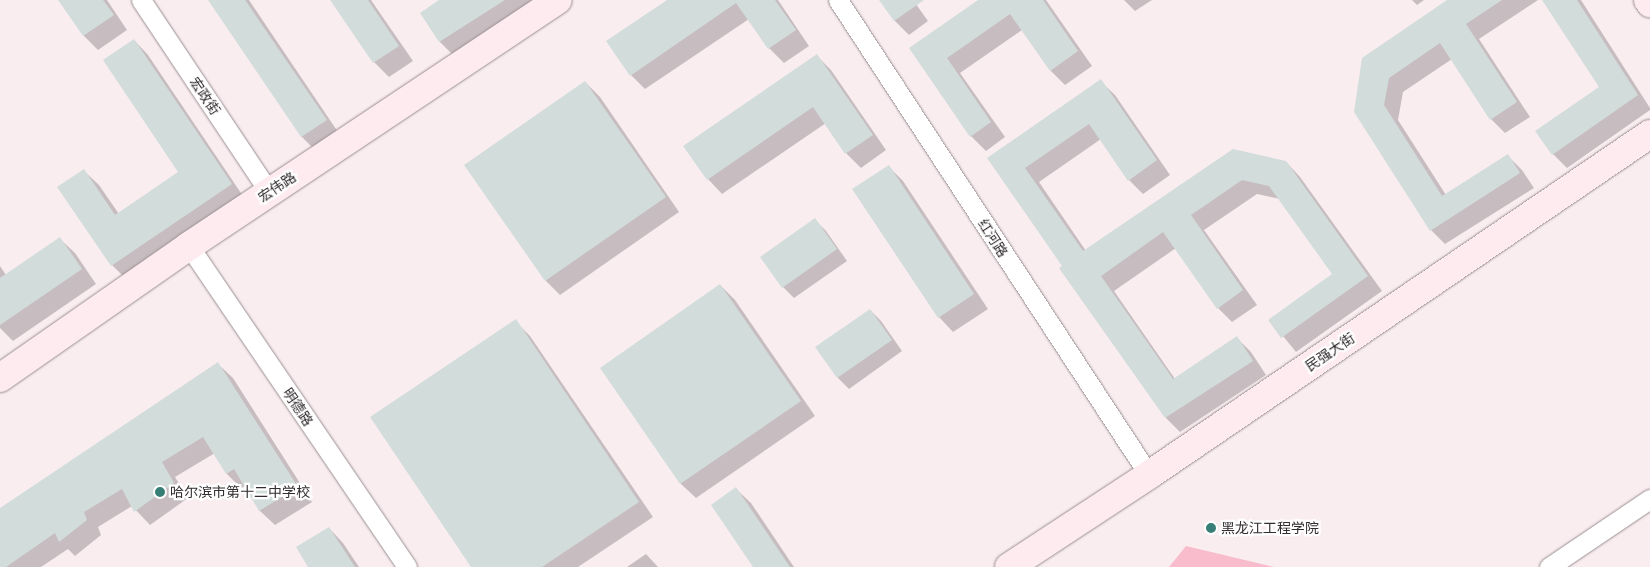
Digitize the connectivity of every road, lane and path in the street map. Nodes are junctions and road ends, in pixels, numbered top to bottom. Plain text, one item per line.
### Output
1 (141, 0) edge
2 (558, 0) edge
3 (838, 0) edge
4 (1650, 134) edge
5 (269, 192) junction
6 (189, 246) junction
7 (0, 378) edge
8 (1149, 475) junction
9 (1650, 500) edge
10 (407, 567) edge
11 (1009, 567) edge
12 (1549, 567) edge

1 - 5 street, 宏政街
2 - 5 street, 宏伟路
3 - 8 street, 红河路
4 - 8 street, 民强大街
5 - 6 street, 宏伟路
6 - 7 street, 宏伟路
6 - 10 street, 明德路
8 - 11 street, 民强大街
9 - 12 street

